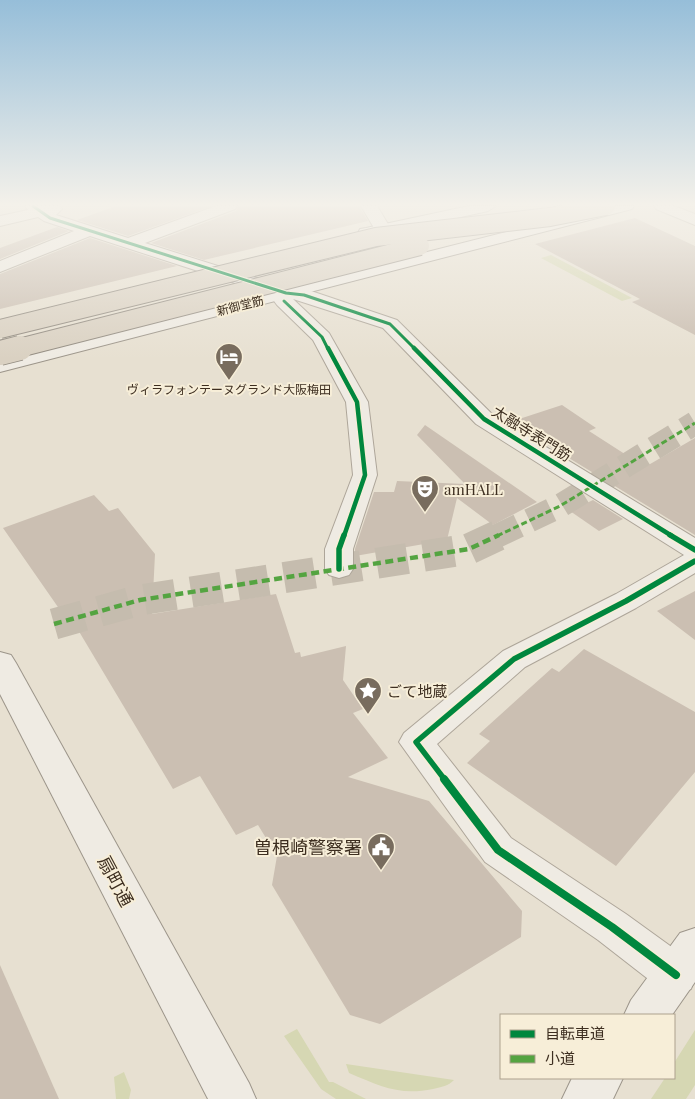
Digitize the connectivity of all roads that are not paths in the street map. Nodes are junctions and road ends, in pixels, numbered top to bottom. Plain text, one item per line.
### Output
1 (24, 257) edge
2 (171, 257) edge
3 (269, 257) edge
4 (293, 257) edge
5 (314, 257) edge
6 (340, 257) edge
7 (378, 257) edge
8 (396, 257) edge
9 (434, 257) edge
10 (0, 267) edge
11 (214, 271) junction
12 (285, 297) junction
13 (0, 323) edge
14 (0, 329) edge
15 (0, 335) edge
16 (0, 342) edge
17 (0, 353) edge
18 (0, 360) edge
19 (0, 366) edge
20 (695, 550) edge
21 (695, 562) edge
22 (339, 569) dead end
23 (0, 663) edge
24 (685, 961) edge
25 (647, 1014) edge
26 (599, 1079) edge
27 (233, 1099) edge
28 (585, 1099) edge

1 - 10 street
2 - 11 street
3 - 11 street
4 - 14 highway, bridge
5 - 15 highway, bridge
6 - 16 highway, bridge
7 - 17 highway, bridge
8 - 18 highway
9 - 12 street, 新御堂筋
11 - 12 street, 太融寺表門筋
11 - 13 street
12 - 19 street, 新御堂筋
12 - 20 street, 太融寺表門筋
12 - 22 street
21 - 24 street
23 - 27 street, 扇町通
24 - 25 street
26 - 28 street

